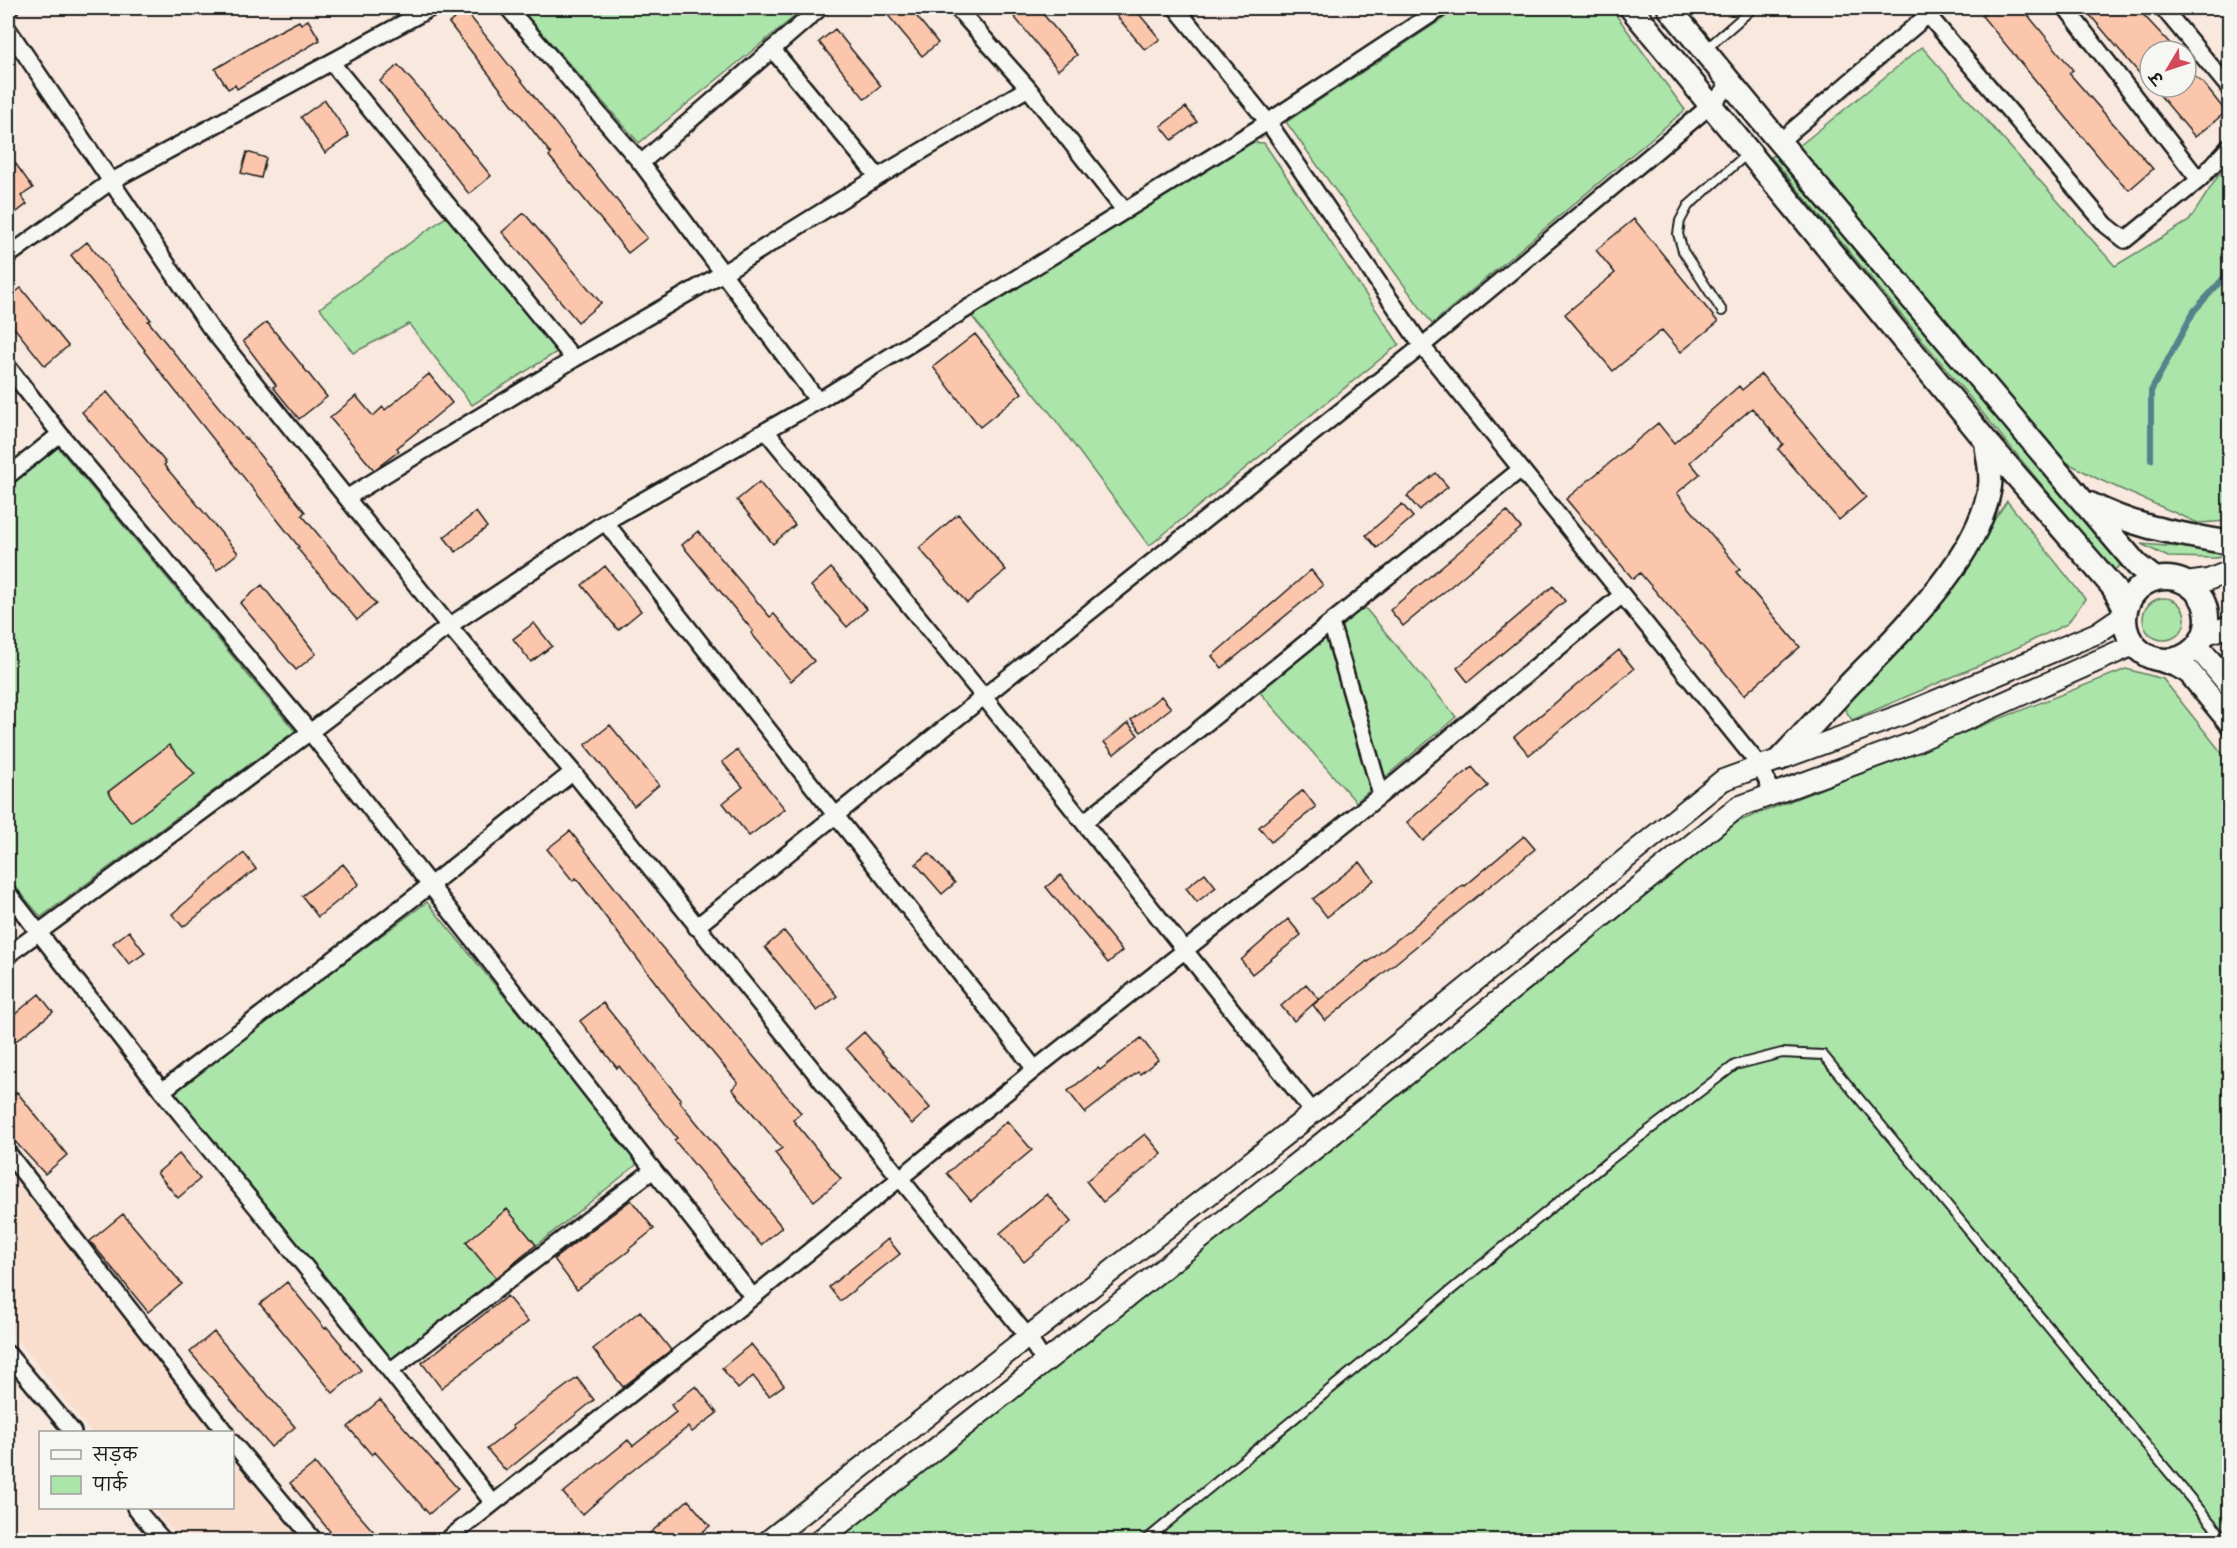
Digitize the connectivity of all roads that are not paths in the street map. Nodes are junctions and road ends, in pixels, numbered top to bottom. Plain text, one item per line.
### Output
1 (431, 8) edge
2 (508, 8) edge
3 (820, 8) edge
4 (957, 8) edge
5 (1176, 8) edge
6 (1441, 8) edge
7 (1631, 8) edge
8 (1669, 8) edge
9 (1753, 8) edge
10 (2066, 8) edge
11 (2163, 8) edge
12 (1932, 11) edge
13 (8, 29) edge
14 (772, 49) junction
15 (1704, 51) junction
16 (331, 62) junction
17 (1731, 83) junction
18 (1028, 88) junction
19 (2229, 89) edge
20 (1711, 105) junction
21 (1268, 122) junction
22 (1775, 137) junction
23 (2229, 146) edge
24 (1749, 152) junction
25 (641, 163) junction
26 (878, 177) junction
27 (2199, 180) junction
28 (110, 182) junction
29 (1125, 211) junction
30 (8, 256) edge
31 (723, 273) junction
32 (1722, 311) dead end
33 (1422, 346) junction
34 (574, 359) junction
35 (8, 367) edge
36 (818, 401) junction
37 (766, 431) junction
38 (60, 434) junction
39 (1986, 441) junction
40 (1521, 469) junction
41 (8, 476) edge
42 (348, 497) junction
43 (2081, 499) junction
44 (604, 522) junction
45 (2229, 543) edge
46 (2229, 571) edge
47 (2155, 579) junction
48 (2186, 583) junction
49 (1622, 595) junction
50 (2125, 612) junction
51 (1331, 622) junction
52 (449, 626) junction
53 (2229, 626) edge
54 (2201, 639) junction
55 (2133, 645) junction
56 (2161, 660) junction
57 (2229, 685) edge
58 (984, 697) junction
59 (2229, 722) edge
60 (310, 732) junction
61 (1770, 763) junction
62 (573, 772) junction
63 (1773, 794) junction
64 (1381, 795) junction
65 (835, 817) junction
66 (1084, 822) junction
67 (429, 886) junction
68 (8, 893) edge
69 (696, 927) junction
70 (40, 932) junction
71 (1185, 950) junction
72 (8, 955) edge
73 (1035, 1069) junction
74 (162, 1091) junction
75 (1313, 1112) junction
76 (8, 1153) edge
77 (653, 1170) junction
78 (899, 1178) junction
79 (753, 1297) junction
80 (1028, 1337) junction
81 (8, 1357) edge
82 (1045, 1363) junction
83 (390, 1371) junction
84 (72, 1431) edge
85 (224, 1431) edge
86 (234, 1444) edge
87 (493, 1503) junction
88 (136, 1509) edge
89 (163, 1540) edge
90 (314, 1540) edge
91 (447, 1540) edge
92 (769, 1540) edge
93 (820, 1540) edge
94 (1146, 1540) edge
95 (2225, 1540) edge

1 - 16 street
2 - 25 street
3 - 14 street
4 - 18 street
5 - 21 street
6 - 21 street
7 - 20 main road
8 - 15 main road
9 - 15 lane
10 - 27 street
11 - 19 street
12 - 22 street
12 - 27 street
13 - 28 street
14 - 25 street
14 - 26 street
15 - 17 main road
16 - 28 street
16 - 34 street
17 - 20 street
17 - 22 main road
18 - 26 street
18 - 29 street
20 - 24 main road
20 - 33 street
21 - 29 street
21 - 33 street
22 - 24 main road
22 - 43 main road
23 - 27 street
24 - 32 lane
24 - 39 main road
25 - 31 street
26 - 31 street
28 - 30 street
28 - 42 street
29 - 36 street
31 - 34 street
31 - 36 street
33 - 40 street
33 - 58 street
34 - 42 street
35 - 38 street
36 - 37 street
37 - 44 street
37 - 58 street
38 - 41 street
38 - 60 street
39 - 50 main road
39 - 61 main road
40 - 49 street
40 - 51 street
42 - 52 street
43 - 45 main road
43 - 47 main road
44 - 52 street
44 - 65 street
46 - 48 street
47 - 48 main road
47 - 50 main road
48 - 54 main road
49 - 61 street
49 - 64 street
50 - 55 main road
50 - 61 street
51 - 64 street
51 - 66 street
52 - 60 street
52 - 62 street
53 - 54 street
54 - 56 main road
54 - 57 main road
55 - 56 main road
55 - 63 street
56 - 59 main road
58 - 65 street
58 - 66 street
60 - 67 street
60 - 70 street
61 - 63 street
61 - 75 street
62 - 67 street
62 - 69 street
63 - 82 street
64 - 71 street
65 - 69 street
65 - 73 street
66 - 71 street
67 - 74 street
67 - 77 street
68 - 70 street
69 - 78 street
70 - 72 street
70 - 74 street
71 - 73 street
71 - 75 street
73 - 78 street
74 - 83 street
75 - 80 street
76 - 85 street
77 - 79 street
77 - 83 street
78 - 79 street
78 - 80 street
79 - 87 street
80 - 82 street
80 - 92 street
81 - 84 street
82 - 93 street
83 - 87 street
86 - 90 street
87 - 91 street
88 - 89 street
94 - 95 lane

